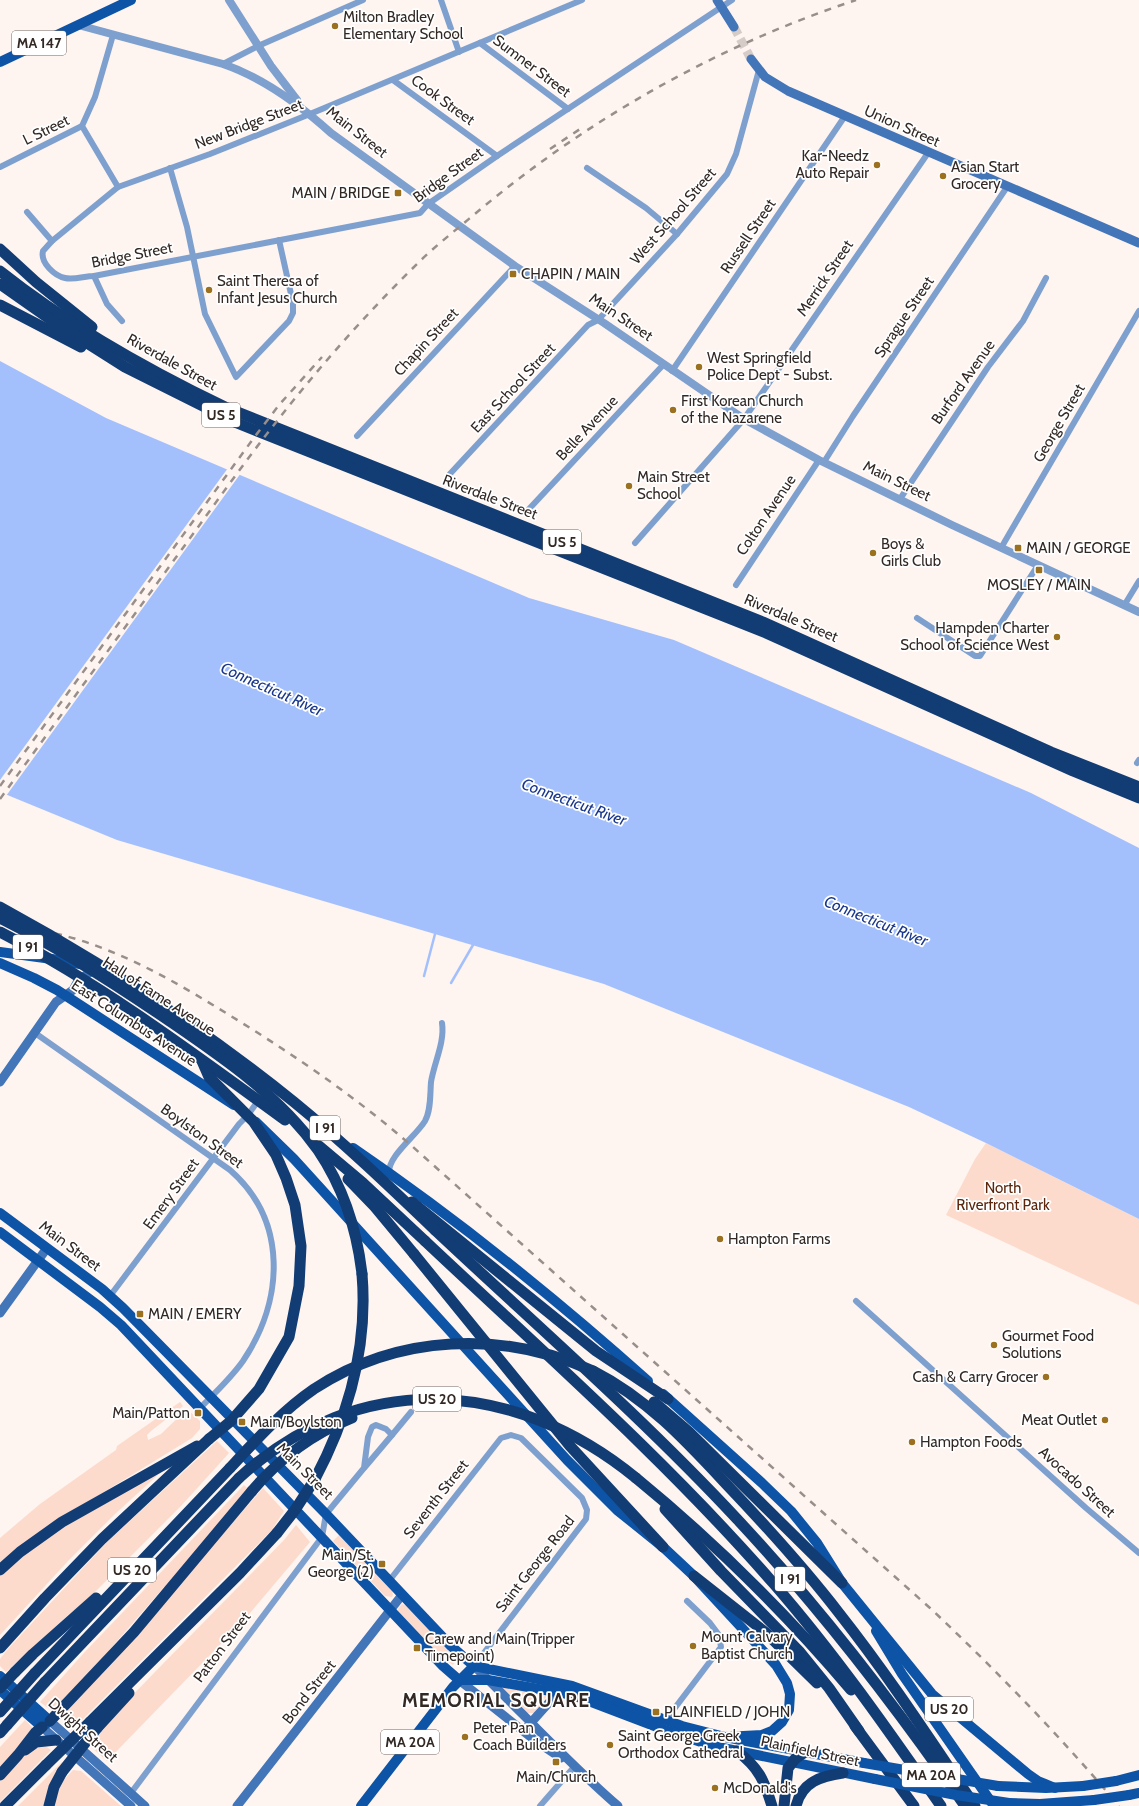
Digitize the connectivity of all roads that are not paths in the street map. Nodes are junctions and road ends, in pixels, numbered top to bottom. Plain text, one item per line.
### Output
1 (131, 0) edge
2 (229, 0) edge
3 (363, 0) edge
4 (441, 0) edge
5 (582, 0) edge
6 (732, 0) edge
7 (720, 4) edge
8 (78, 25) junction
9 (734, 26) tunnel mouth
10 (113, 35) junction
11 (480, 43) junction
12 (258, 46) junction
13 (459, 52) junction
14 (751, 59) tunnel mouth
15 (0, 62) edge
16 (223, 64) junction
17 (759, 70) junction
18 (393, 80) junction
19 (568, 109) junction
20 (310, 114) junction
21 (845, 116) junction
22 (82, 126) junction
23 (928, 153) junction
24 (497, 156) junction
25 (0, 167) edge
26 (170, 168) junction
27 (587, 168) dead end
28 (118, 187) junction
29 (1007, 187) junction
30 (428, 204) junction
31 (27, 212) dead end
32 (677, 234) junction
33 (279, 240) junction
34 (52, 241) junction
35 (1139, 243) edge
36 (0, 249) edge
37 (193, 256) junction
38 (515, 266) junction
39 (0, 271) edge
40 (94, 276) junction
41 (66, 278) joint
42 (1046, 278) dead end
43 (0, 284) edge
44 (0, 305) edge
45 (1139, 311) edge
46 (598, 320) junction
47 (122, 321) dead end
48 (134, 359) junction
49 (664, 364) junction
50 (125, 367) junction
51 (672, 371) junction
52 (744, 419) junction
53 (357, 436) dead end
54 (822, 461) junction
55 (448, 476) dead end
56 (900, 498) junction
57 (529, 509) dead end
58 (635, 543) dead end
59 (1001, 548) junction
60 (1038, 565) junction
61 (1139, 581) edge
62 (736, 585) dead end
63 (1125, 604) junction
64 (1139, 612) edge
65 (917, 618) dead end
66 (1139, 787) edge
67 (1139, 798) edge
68 (0, 903) edge
69 (0, 907) edge
70 (0, 918) edge
71 (22, 919) junction
72 (0, 932) edge
73 (0, 952) edge
74 (0, 963) edge
75 (92, 970) junction
76 (65, 996) junction
77 (442, 1023) dead end
78 (35, 1033) junction
79 (200, 1059) junction
80 (234, 1065) junction
81 (0, 1082) edge
82 (267, 1089) junction
83 (217, 1095) junction
84 (248, 1115) junction
85 (278, 1115) junction
86 (213, 1159) junction
87 (389, 1173) junction
88 (0, 1213) edge
89 (438, 1227) junction
90 (0, 1232) edge
91 (47, 1248) junction
92 (37, 1260) junction
93 (110, 1296) junction
94 (856, 1301) dead end
95 (0, 1313) edge
96 (211, 1397) junction
97 (425, 1399) junction
98 (668, 1399) junction
99 (200, 1408) junction
100 (411, 1412) dead end
101 (392, 1435) junction
102 (506, 1436) joint
103 (209, 1439) junction
104 (700, 1449) junction
105 (364, 1468) junction
106 (638, 1479) junction
107 (326, 1514) junction
108 (322, 1536) junction
109 (664, 1547) junction
110 (1139, 1553) edge
111 (0, 1570) edge
112 (126, 1576) junction
113 (694, 1576) junction
114 (389, 1581) junction
115 (842, 1583) junction
116 (402, 1595) junction
117 (688, 1601) dead end
118 (862, 1609) junction
119 (392, 1610) junction
120 (0, 1648) edge
121 (474, 1666) junction
122 (0, 1676) edge
123 (459, 1680) junction
124 (488, 1680) junction
125 (566, 1684) junction
126 (0, 1689) edge
127 (558, 1692) junction
128 (0, 1712) edge
129 (532, 1722) junction
130 (46, 1724) junction
131 (663, 1724) junction
132 (94, 1725) junction
133 (3, 1729) edge
134 (524, 1731) junction
135 (859, 1731) junction
136 (724, 1737) junction
137 (893, 1739) junction
138 (56, 1740) junction
139 (737, 1751) junction
140 (805, 1752) junction
141 (18, 1755) junction
142 (791, 1763) junction
143 (574, 1767) junction
144 (843, 1773) junction
145 (0, 1775) edge
146 (1139, 1775) edge
147 (1055, 1788) junction
148 (131, 1793) junction
149 (1134, 1794) edge
150 (1099, 1804) edge
151 (6, 1806) edge
152 (49, 1806) edge
153 (131, 1806) edge
154 (146, 1806) edge
155 (237, 1806) edge
156 (362, 1806) edge
157 (540, 1806) edge
158 (618, 1806) edge
159 (772, 1806) edge
160 (784, 1806) edge
161 (796, 1806) edge
162 (914, 1806) edge
163 (941, 1806) edge
164 (965, 1806) edge
165 (975, 1806) edge
166 (994, 1806) edge

1 - 8 main road, MA 147
2 - 12 street
3 - 12 street
4 - 13 street
5 - 11 street, New Bridge Street
6 - 7 street, Bridge Street
7 - 9 main road
7 - 19 street, Bridge Street
8 - 10 street, Main Street
8 - 15 main road, MA 147
10 - 16 street, Main Street
10 - 22 street
11 - 13 street, New Bridge Street
11 - 19 street, Sumner Street
12 - 16 street
12 - 20 street
13 - 18 street, New Bridge Street
14 - 17 main road, Union Street
16 - 20 street, Main Street
17 - 21 main road, Union Street
17 - 32 street, West School Street
18 - 20 street, New Bridge Street
18 - 24 street, Cook Street
19 - 24 street, Bridge Street
20 - 26 street, New Bridge Street
20 - 30 street, Main Street
21 - 23 main road, Union Street
21 - 51 street, Russell Street
22 - 25 street, L Street
22 - 28 street
23 - 29 main road, Union Street
23 - 52 street, Merrick Street
24 - 30 street, Bridge Street
26 - 28 street, New Bridge Street
26 - 37 street
27 - 32 street
28 - 34 street, New Bridge Street
29 - 35 main road, Union Street
29 - 54 street, Sprague Street
30 - 33 street, Bridge Street
30 - 38 street, Main Street
31 - 34 street
32 - 46 street, West School Street
33 - 37 street, Bridge Street
33 - 37 street
34 - 41 street, New Bridge Street
36 - 48 highway
37 - 40 street, Bridge Street
38 - 46 street, Main Street
38 - 53 street, Chapin Street
39 - 48 highway, Riverdale Street / US 5
40 - 41 street, Bridge Street
40 - 47 street
42 - 56 street, Burford Avenue
43 - 50 highway, Riverdale Street / US 5
44 - 50 highway
45 - 59 street, George Street
46 - 49 street, Main Street
46 - 55 street, East School Street
48 - 66 highway, Riverdale Street / US 5
49 - 51 street, Main Street
49 - 57 street, Belle Avenue
50 - 67 highway, Riverdale Street / US 5
51 - 52 street, Main Street
52 - 54 street, Main Street
52 - 58 street, Merrick Street
54 - 56 street, Main Street
54 - 62 street, Colton Avenue
56 - 59 street, Main Street
59 - 60 street, Main Street
60 - 63 street, Main Street
60 - 65 street
61 - 63 street
63 - 64 street, Main Street
68 - 71 highway, bridge
69 - 71 highway, I 91, bridge
70 - 132 highway, bridge
71 - 89 highway, I 91, bridge
72 - 79 highway, I 91, bridge
73 - 75 main road, Hall of Fame Avenue
74 - 76 main road, East Columbus Avenue
75 - 76 main road
75 - 80 main road, Hall of Fame Avenue
76 - 78 main road
76 - 83 main road, East Columbus Avenue
77 - 87 street
78 - 81 main road
78 - 86 street, Boylston Street
79 - 85 highway, I 91, bridge
79 - 103 highway, bridge
80 - 82 main road, Hall of Fame Avenue
80 - 83 main road
82 - 84 street, Emery Street
82 - 87 main road, Hall of Fame Avenue
83 - 84 main road, East Columbus Avenue
84 - 86 street, Emery Street
84 - 109 main road, East Columbus Avenue
85 - 109 highway, bridge
85 - 137 highway, I 91, bridge
86 - 93 street, Emery Street
86 - 96 street, Boylston Street
87 - 98 main road, Hall of Fame Avenue
88 - 91 main road, Main Street
89 - 98 highway
89 - 164 highway, I 91
90 - 92 main road, Main Street
91 - 92 main road
91 - 93 main road, Main Street
92 - 95 main road
92 - 99 main road, Main Street
93 - 96 main road, Main Street
94 - 110 street, Avocado Street
96 - 99 street, Boylston Street
96 - 107 main road, Main Street
97 - 106 highway, US 20, bridge
97 - 130 highway, bridge
97 - 133 highway, US 20, bridge
98 - 115 main road, Hall of Fame Avenue
99 - 108 main road, Main Street
100 - 101 street
101 - 105 street
101 - 105 street
102 - 114 street, Seventh Street
102 - 121 street, Saint George Road
103 - 111 highway
103 - 120 highway
104 - 112 highway, US 20, bridge
104 - 115 highway, US 20
104 - 165 highway
105 - 107 street
106 - 135 highway, US 20
106 - 137 highway
107 - 108 street, Patton Street
107 - 114 main road, Main Street
108 - 119 main road, Main Street
108 - 148 street, Patton Street
109 - 113 main road, East Columbus Avenue
112 - 126 highway, bridge
112 - 128 highway, US 20, bridge
113 - 135 highway
113 - 136 main road, East Columbus Avenue
114 - 116 main road, Main Street
115 - 118 main road, US 20
116 - 119 main road, Bond Street
116 - 121 main road, Main Street
117 - 131 street
118 - 147 main road, US 20
118 - 166 main road
119 - 123 main road, Main Street
119 - 155 main road, Bond Street
121 - 123 main road, MA 20A
121 - 124 main road, Main Street
121 - 125 main road, Plainfield Street / MA 20A
122 - 130 main road, Dwight Street
123 - 124 main road, Plainfield Street / MA 20A
123 - 134 main road, Main Street
123 - 156 main road, MA 20A
124 - 127 main road, Plainfield Street / MA 20A
124 - 129 main road, Main Street
125 - 127 main road
125 - 131 main road, Plainfield Street / MA 20A
126 - 130 main road, Dwight Street
127 - 129 main road
127 - 131 main road, Plainfield Street / MA 20A
129 - 134 main road
129 - 143 main road, Main Street
130 - 138 main road, Dwight Street
130 - 141 highway
130 - 148 main road, Dwight Street
131 - 136 main road, Plainfield Street / MA 20A
131 - 139 main road, Plainfield Street / MA 20A
132 - 151 highway, bridge
132 - 152 highway, bridge
134 - 143 main road, Main Street
135 - 162 highway, US 20
136 - 140 main road, Plainfield Street / MA 20A
137 - 163 highway, I 91
138 - 141 highway
138 - 153 main road, Dwight Street
139 - 142 main road, Plainfield Street / MA 20A
139 - 159 highway
140 - 142 highway
140 - 147 main road, Plainfield Street / MA 20A, bridge
141 - 145 highway
142 - 144 main road, Plainfield Street / MA 20A
142 - 160 highway
143 - 157 street
143 - 158 main road, Main Street
144 - 150 main road, Plainfield Street, bridge
144 - 161 highway
146 - 147 main road, Plainfield Street, bridge
148 - 154 main road, Dwight Street
149 - 150 main road, Plainfield Street, bridge

